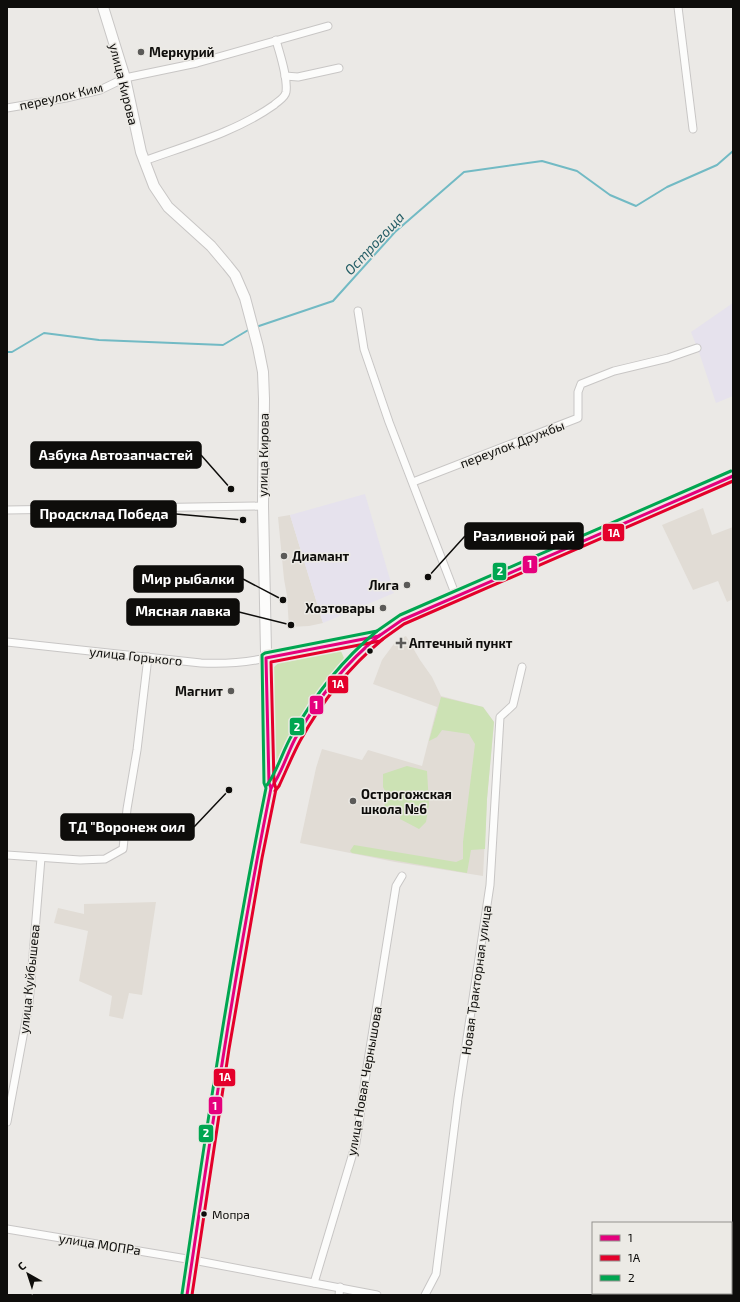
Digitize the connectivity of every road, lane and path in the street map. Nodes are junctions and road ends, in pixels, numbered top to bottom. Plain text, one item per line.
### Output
1 (103, 7) edge
2 (678, 7) edge
3 (328, 26) dead end
4 (276, 40) junction
5 (339, 68) dead end
6 (285, 76) junction
7 (125, 78) junction
8 (7, 108) edge
9 (692, 129) dead end
10 (144, 161) junction
11 (358, 311) dead end
12 (697, 348) dead end
13 (733, 476) edge
14 (413, 482) junction
15 (263, 506) junction
16 (7, 510) edge
17 (456, 596) junction
18 (379, 636) junction
19 (7, 642) edge
20 (148, 657) junction
21 (266, 658) junction
22 (522, 667) dead end
23 (271, 788) junction
24 (7, 855) edge
25 (41, 858) junction
26 (402, 876) dead end
27 (7, 1122) edge
28 (7, 1229) edge
29 (193, 1260) junction
30 (314, 1283) junction
31 (340, 1287) junction
32 (187, 1295) edge
33 (339, 1295) edge
34 (377, 1295) edge
35 (425, 1295) edge

1 - 7 main road, улица Кирова
2 - 9 street
3 - 4 street, переулок Ким
4 - 6 street
4 - 7 street, переулок Ким
5 - 6 street
6 - 10 street
7 - 8 street, переулок Ким
7 - 10 main road, улица Кирова
10 - 15 main road, улица Кирова
11 - 14 street
12 - 14 street, переулок Дружбы
13 - 17 main road
14 - 17 street
15 - 16 street
15 - 21 main road, улица Кирова
17 - 18 main road
18 - 21 street, улица Горького
18 - 23 main road
19 - 20 street, улица Горького
20 - 21 street, улица Горького
20 - 25 street
21 - 23 main road, улица Кирова
22 - 35 street, Новая Тракторная улица
23 - 29 main road
24 - 25 street
25 - 27 street, улица Куйбышева
26 - 30 street, улица Новая Чернышова
28 - 29 street, улица МОПРа
29 - 30 street, улица МОПРа
29 - 32 main road
30 - 31 street, улица МОПРа
31 - 33 street
31 - 34 street, улица МОПРа

